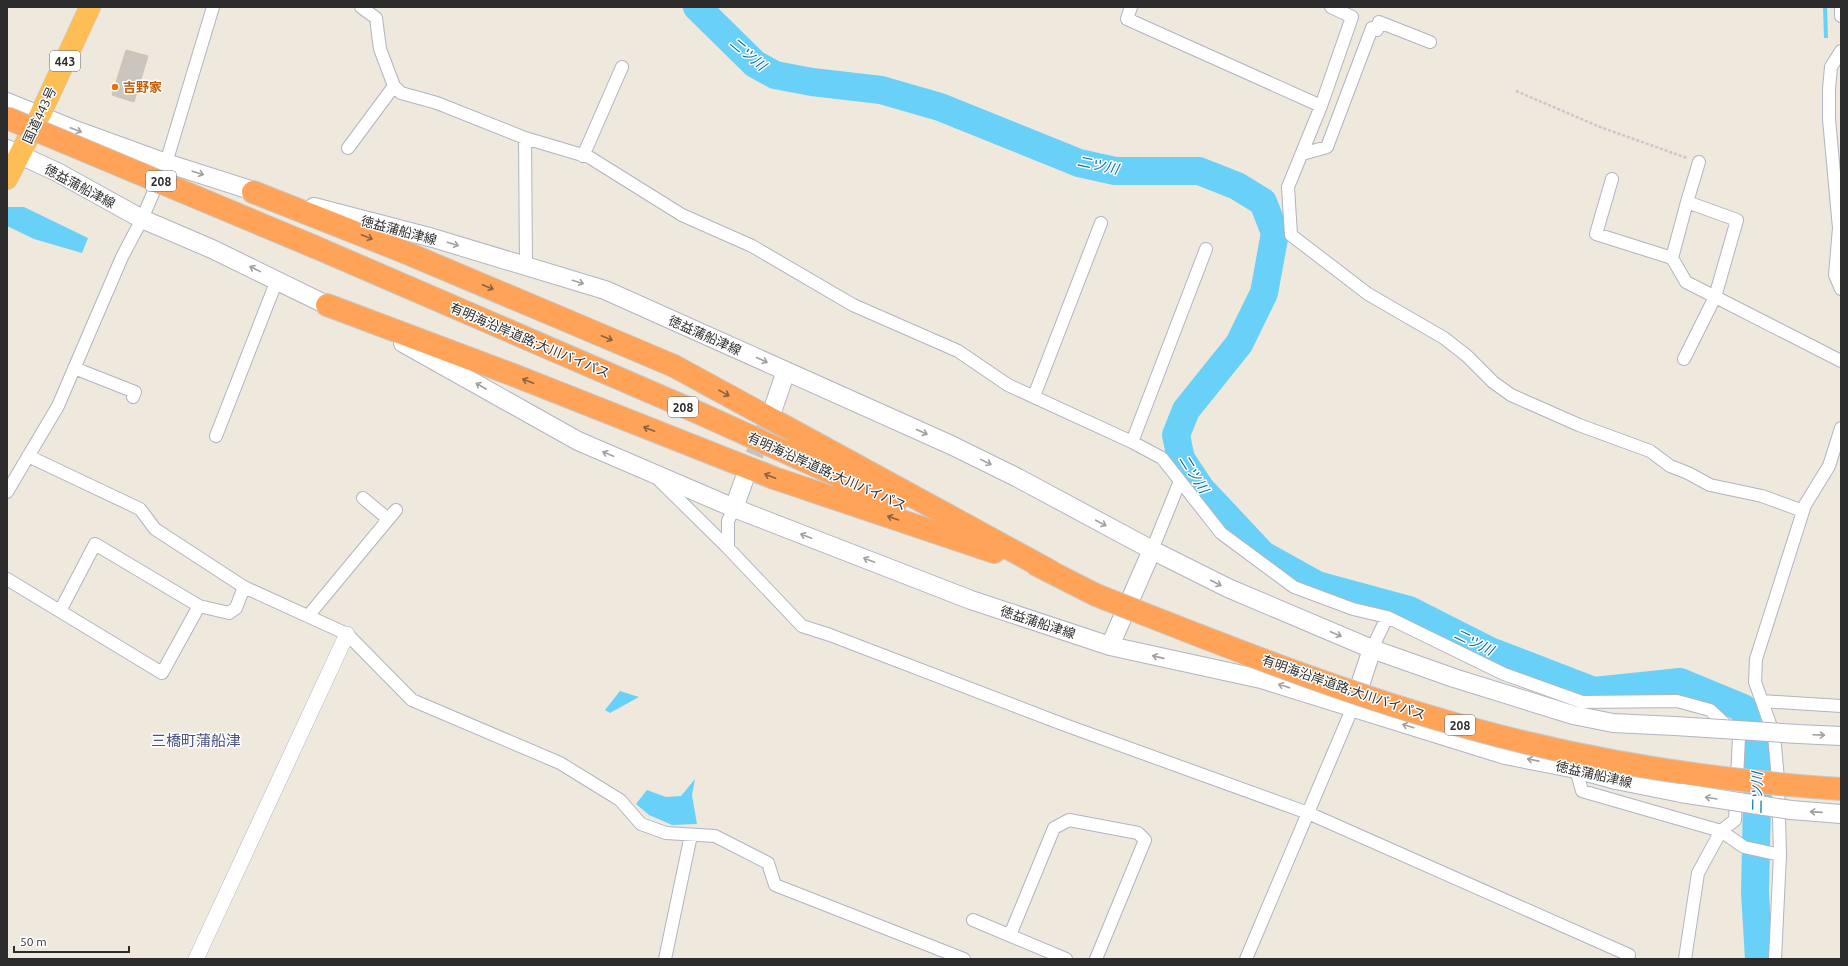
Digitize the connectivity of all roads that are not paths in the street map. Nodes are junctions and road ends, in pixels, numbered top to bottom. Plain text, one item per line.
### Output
1 (90, 7) edge
2 (213, 7) edge
3 (360, 7) edge
4 (1131, 7) edge
5 (1331, 7) edge
6 (1840, 7) edge
7 (1841, 16) edge
8 (1430, 42) dead end
9 (1841, 51) edge
10 (622, 67) dead end
11 (394, 86) junction
12 (7, 102) edge
13 (1322, 106) junction
14 (40, 115) junction
15 (7, 118) edge
16 (525, 138) junction
17 (348, 148) dead end
18 (14, 152) edge
19 (1302, 154) junction
20 (583, 156) junction
21 (1699, 162) road end
22 (166, 163) junction
23 (7, 179) edge
24 (1612, 179) dead end
25 (253, 192) junction
26 (1687, 202) junction
27 (142, 219) junction
28 (1101, 223) dead end
29 (1206, 249) dead end
30 (1672, 258) junction
31 (526, 266) junction
32 (276, 280) junction
33 (1841, 289) edge
34 (1715, 297) junction
35 (327, 305) junction
36 (1684, 359) dead end
37 (1841, 361) edge
38 (74, 368) junction
39 (786, 371) junction
40 (1034, 396) junction
41 (133, 397) dead end
42 (773, 409) tunnel mouth
43 (1841, 428) edge
44 (216, 436) dead end
45 (1132, 442) junction
46 (28, 456) junction
47 (652, 473) junction
48 (744, 480) tunnel mouth
49 (1180, 481) junction
50 (7, 490) edge
51 (363, 498) dead end
52 (734, 508) junction
53 (396, 510) dead end
54 (1803, 511) junction
55 (388, 520) junction
56 (728, 548) junction
57 (1152, 550) junction
58 (1050, 570) junction
59 (7, 579) edge
60 (244, 587) junction
61 (1098, 590) junction
62 (199, 606) junction
63 (60, 611) junction
64 (308, 616) junction
65 (1387, 617) junction
66 (347, 634) junction
67 (1110, 646) junction
68 (1372, 649) junction
69 (1762, 701) junction
70 (1841, 706) edge
71 (1352, 709) junction
72 (1841, 736) edge
73 (1576, 769) junction
74 (1841, 780) edge
75 (1841, 789) edge
76 (1308, 813) junction
77 (1841, 814) edge
78 (1721, 831) junction
79 (691, 835) junction
80 (1780, 855) junction
81 (973, 920) dead end
82 (1010, 935) junction
83 (196, 959) edge
84 (664, 959) edge
85 (964, 959) edge
86 (1066, 959) edge
87 (1096, 959) edge
88 (1246, 959) edge
89 (1628, 959) edge
90 (1685, 959) edge
91 (1775, 959) edge

1 - 14 highway, 国道443号 / 443
2 - 22 street
3 - 11 street
4 - 13 street
5 - 13 street
6 - 7 street
8 - 19 street
9 - 33 street
10 - 20 street
11 - 16 street
11 - 17 street
12 - 14 main road, 徳益蒲船津線
13 - 19 street
14 - 18 highway, 国道443号 / 443
14 -> 22 main road, 徳益蒲船津線
15 - 58 highway, 有明海沿岸道路;大川バイパス / 208, bridge
16 - 20 street
16 - 31 street
18 - 23 highway, 国道443号 / 443
18 - 27 main road, 徳益蒲船津線
19 - 54 street
20 - 40 street
21 - 26 street
22 -> 25 main road, 徳益蒲船津線
22 - 27 street
24 - 30 street
25 -> 31 main road, 徳益蒲船津線
25 -> 58 highway
26 - 30 street
26 - 34 street
32 -> 27 main road, 徳益蒲船津線
27 - 38 street
28 - 40 street
29 - 45 street
30 - 34 street
31 -> 39 main road, 徳益蒲船津線
32 - 35 main road, 徳益蒲船津線
32 - 44 street
34 - 36 street
34 - 37 street
47 -> 35 main road, 徳益蒲船津線
58 -> 35 highway
38 - 41 street
38 - 46 street
39 - 42 main road
39 -> 57 main road, 徳益蒲船津線
40 - 45 street
43 - 54 street
45 - 49 street
46 - 50 street
46 - 60 street
47 - 52 main road, 徳益蒲船津線
47 - 56 street
48 - 52 main road
49 - 57 street
49 - 65 street
51 - 55 street
52 - 56 street
67 -> 52 main road, 徳益蒲船津線
53 - 55 street
54 - 69 street
55 - 64 street
56 - 76 street
57 - 67 main road
57 -> 68 main road, 徳益蒲船津線
58 - 61 highway, 有明海沿岸道路;大川バイパス / 208
59 - 63 street
60 - 62 street
60 - 64 street
61 - 74 highway, 有明海沿岸道路;大川バイパス / 208
61 - 75 highway, 有明海沿岸道路;大川バイパス / 208, bridge
62 - 63 street
62 - 63 street
64 - 66 street
65 - 68 street
65 - 78 street
66 - 79 street
66 - 83 street
71 -> 67 main road, 徳益蒲船津線
68 - 71 main road
68 -> 72 main road, 徳益蒲船津線, bridge
69 - 70 street
69 - 80 street
73 -> 71 main road, 徳益蒲船津線
71 - 76 street
77 -> 73 main road, 徳益蒲船津線, bridge
73 - 78 street
76 - 88 street
76 - 89 street
78 - 80 street
78 - 90 street
79 - 84 street
79 - 85 street
80 - 91 street
81 - 82 street
82 - 86 street
82 - 87 street

